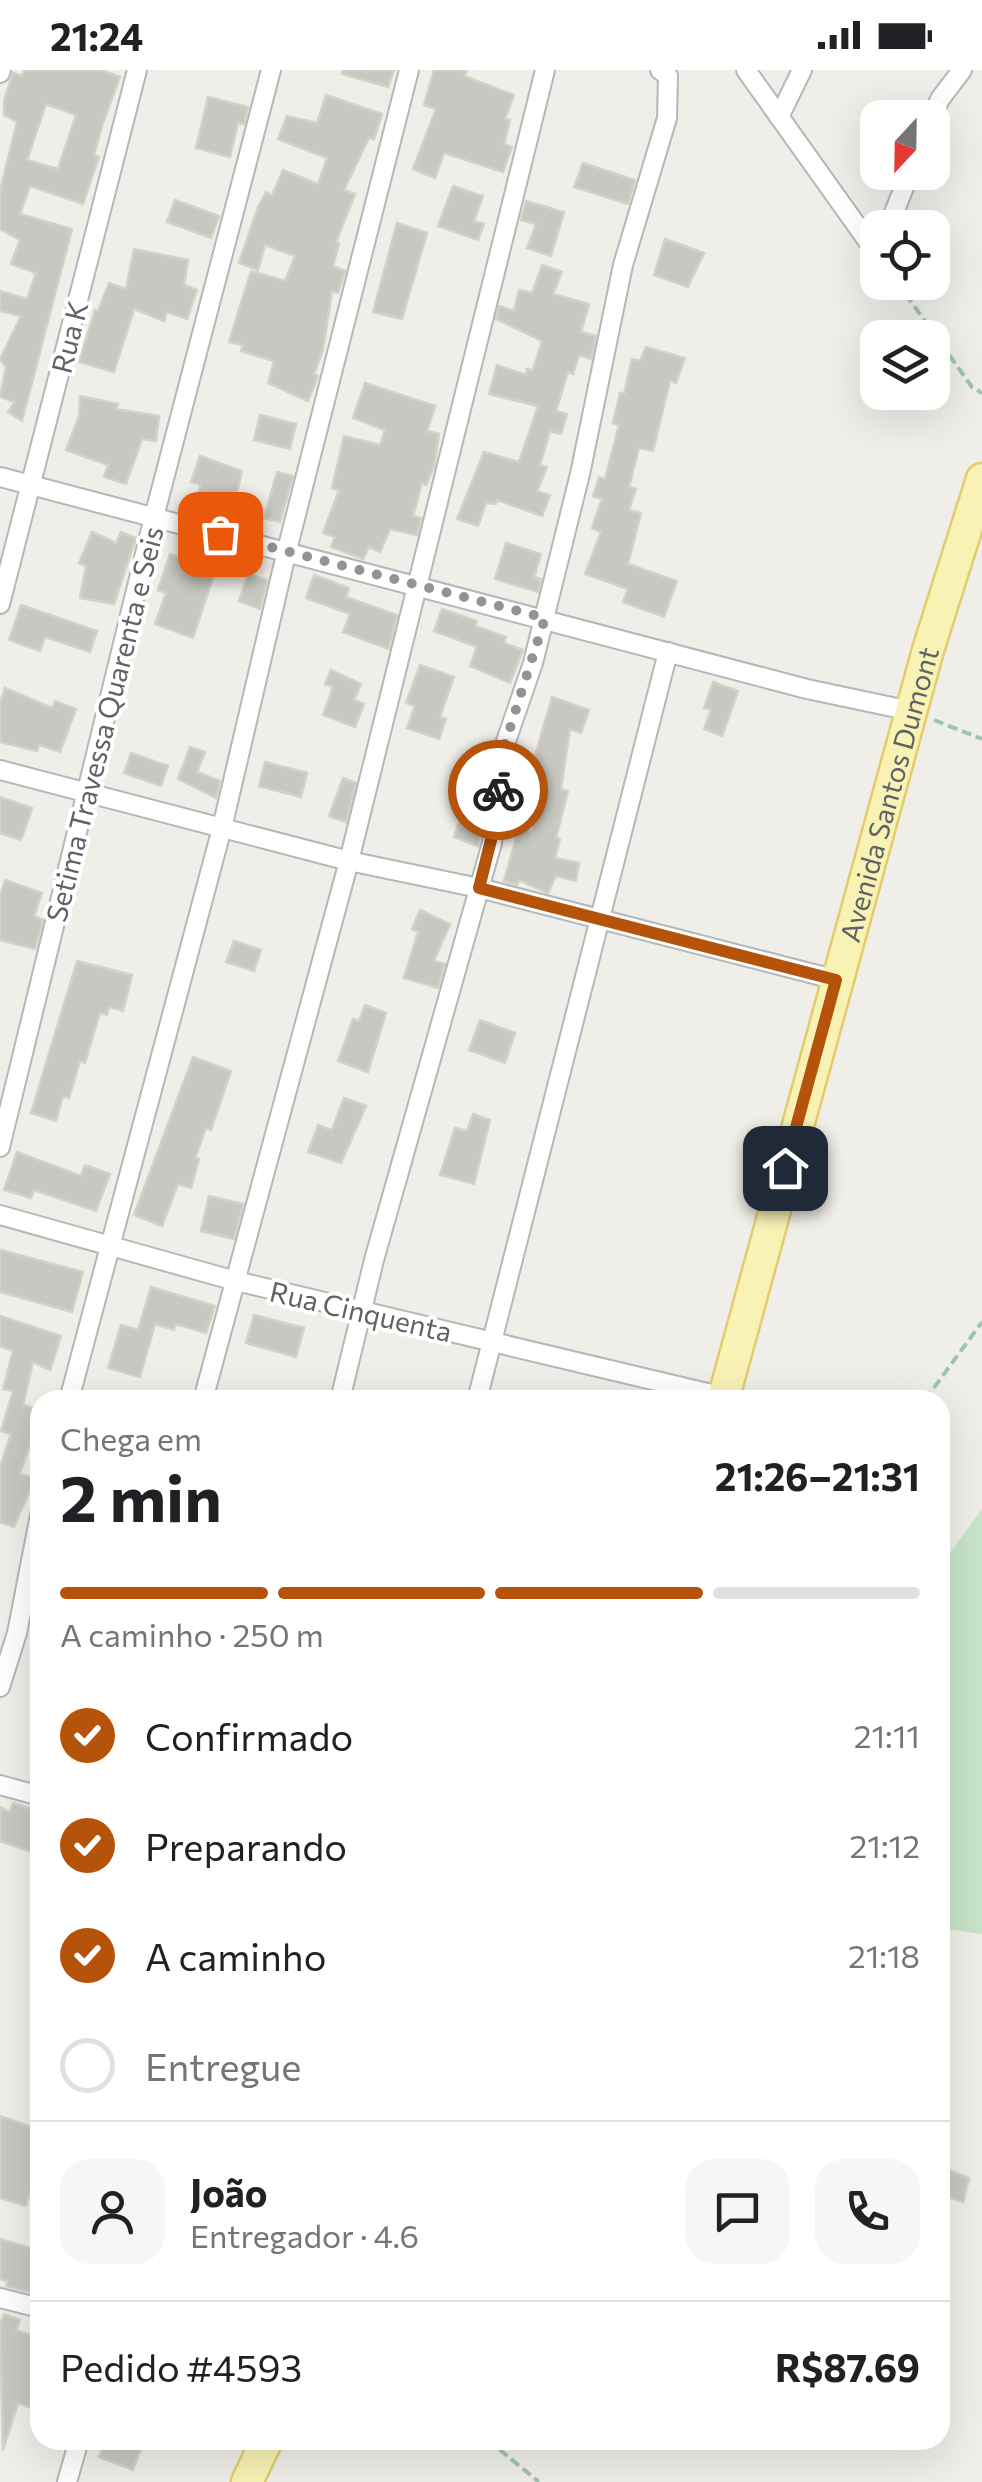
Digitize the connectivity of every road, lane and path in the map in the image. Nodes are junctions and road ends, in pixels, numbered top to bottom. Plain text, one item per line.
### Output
1 (137, 70) edge
2 (271, 70) edge
3 (409, 70) edge
4 (544, 70) edge
5 (746, 70) edge
6 (802, 70) edge
7 (962, 70) edge
8 (664, 73) edge
9 (939, 100) edge
10 (779, 117) junction
11 (860, 228) edge
12 (910, 300) edge
13 (982, 394) edge
14 (0, 477) edge
15 (982, 479) edge
16 (31, 485) junction
17 (154, 517) junction
18 (287, 550) junction
19 (420, 584) junction
20 (0, 604) edge
21 (545, 618) junction
22 (668, 652) junction
23 (911, 711) junction
24 (982, 739) edge
25 (0, 770) edge
26 (88, 792) junction
27 (222, 828) junction
28 (349, 862) junction
29 (479, 888) junction
30 (599, 919) junction
31 (836, 980) junction
32 (0, 1147) edge
33 (0, 1215) edge
34 (108, 1244) junction
35 (232, 1280) junction
36 (362, 1311) junction
37 (982, 1322) edge
38 (492, 1342) junction
39 (72, 1390) edge
40 (205, 1390) edge
41 (342, 1390) edge
42 (480, 1390) edge
43 (687, 1390) edge
44 (726, 1390) edge
45 (932, 1390) edge
46 (30, 1566) edge
47 (0, 1687) edge
48 (0, 1785) edge
49 (30, 1793) edge
50 (0, 2298) edge
51 (30, 2306) edge
52 (75, 2450) edge
53 (262, 2450) edge
54 (500, 2450) edge
55 (66, 2482) edge
56 (247, 2482) edge
57 (539, 2482) edge

1 - 16 street, Rua K
2 - 17 street, Setima Travessa Quarenta e Seis
3 - 18 street
4 - 19 street
5 - 10 street
6 - 10 street
7 - 9 street
8 - 21 street
10 - 11 street
12 - 13 path
14 - 16 street
15 - 23 main road, Avenida Santos Dumont
16 - 17 street
16 - 20 street, Rua K
17 - 18 street
17 - 26 street, Setima Travessa Quarenta e Seis
18 - 19 street
18 - 27 street
19 - 21 street
19 - 28 street
21 - 22 street
21 - 29 street
22 - 23 street
22 - 30 street
23 - 24 path
23 - 31 main road, Avenida Santos Dumont
25 - 26 street
26 - 27 street
26 - 32 street, Setima Travessa Quarenta e Seis
27 - 28 street
27 - 34 street
28 - 29 street
28 - 35 street
29 - 30 street
29 - 36 street
30 - 31 street
30 - 38 street
31 - 44 main road, Avenida Santos Dumont
33 - 34 street, Rua Cinquenta
34 - 35 street, Rua Cinquenta
34 - 39 street
35 - 36 street, Rua Cinquenta
35 - 40 street
36 - 38 street, Rua Cinquenta
36 - 41 street
37 - 45 path
38 - 42 street
38 - 43 street, Rua Cinquenta
46 - 47 street
48 - 49 street
50 - 51 street
52 - 55 street
53 - 56 main road
54 - 57 path

